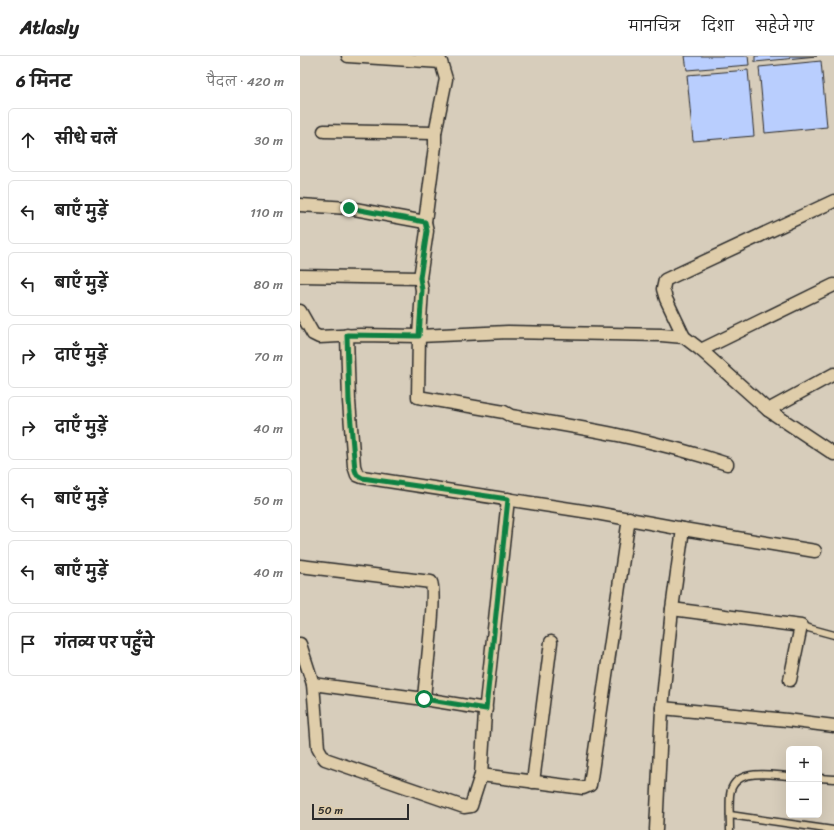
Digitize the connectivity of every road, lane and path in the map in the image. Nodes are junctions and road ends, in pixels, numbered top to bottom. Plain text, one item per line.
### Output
1 (348, 56) edge
2 (324, 131) dead end
3 (435, 134) junction
4 (834, 201) edge
5 (300, 205) edge
6 (425, 222) junction
7 (300, 276) edge
8 (420, 278) junction
9 (834, 285) edge
10 (300, 311) edge
11 (347, 335) junction
12 (419, 336) junction
13 (684, 337) junction
14 (702, 350) junction
15 (834, 374) edge
16 (768, 410) junction
17 (834, 454) edge
18 (727, 464) dead end
19 (508, 499) junction
20 (629, 518) junction
21 (683, 529) junction
22 (815, 551) dead end
23 (300, 566) edge
24 (672, 609) junction
25 (801, 626) junction
26 (834, 635) edge
27 (551, 642) dead end
28 (300, 644) edge
29 (790, 680) dead end
30 (313, 684) junction
31 (424, 699) junction
32 (662, 708) junction
33 (486, 709) junction
34 (834, 726) edge
35 (481, 775) junction
36 (786, 776) edge
37 (822, 778) edge
38 (834, 779) edge
39 (533, 782) junction
40 (730, 815) junction
41 (656, 830) edge
42 (730, 830) edge
43 (833, 830) edge

1 - 3 street
2 - 3 street
3 - 6 street
4 - 13 street
5 - 6 street
6 - 8 street
7 - 8 street
8 - 12 street
9 - 14 street
10 - 11 street
11 - 12 street
11 - 19 street
12 - 13 street
12 - 18 street
13 - 14 street
14 - 16 street
15 - 16 street
16 - 17 street
19 - 20 street
19 - 33 street
20 - 21 street
20 - 39 street
21 - 22 street
21 - 24 street
23 - 31 street
24 - 25 street
24 - 32 street
25 - 26 lane
25 - 29 street
27 - 39 street
28 - 30 street
30 - 31 street
30 - 35 street
31 - 33 street
32 - 34 street
32 - 41 street
33 - 35 street
35 - 39 street
36 - 40 lane
37 - 38 lane
40 - 42 lane
40 - 43 lane

